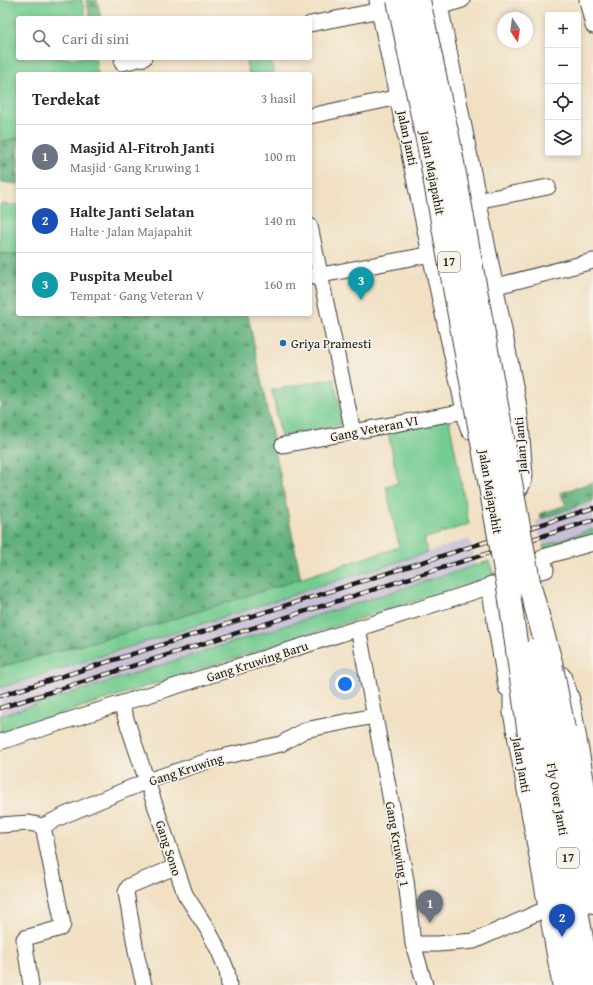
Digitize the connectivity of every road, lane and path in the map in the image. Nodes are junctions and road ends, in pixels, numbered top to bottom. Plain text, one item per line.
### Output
1 (462, 0) edge
2 (587, 0) edge
3 (432, 2) edge
4 (386, 3) edge
5 (312, 23) edge
6 (593, 26) edge
7 (135, 60) edge
8 (122, 63) dead end
9 (458, 101) junction
10 (401, 105) junction
11 (312, 116) edge
12 (548, 187) dead end
13 (476, 201) junction
14 (312, 246) edge
15 (432, 254) junction
16 (593, 261) edge
17 (315, 277) edge
18 (493, 288) junction
19 (516, 401) junction
20 (465, 411) junction
21 (353, 432) junction
22 (283, 446) dead end
23 (593, 543) edge
24 (522, 580) junction
25 (491, 586) junction
26 (358, 628) junction
27 (570, 700) junction
28 (121, 704) junction
29 (513, 712) junction
30 (374, 716) junction
31 (546, 731) joint
32 (0, 742) edge
33 (147, 781) junction
34 (0, 825) edge
35 (43, 826) junction
36 (593, 830) edge
37 (174, 867) junction
38 (593, 902) edge
39 (548, 908) junction
40 (413, 944) junction
41 (31, 985) edge
42 (144, 985) edge
43 (229, 985) edge
44 (425, 985) edge
45 (562, 985) edge
46 (574, 985) edge
47 (590, 985) edge

1 - 3 street
2 - 6 street
3 - 9 street, Jalan Janti
3 - 24 highway, Jalan Majapahit / 17, bridge
4 - 5 street
4 - 10 street, Jalan Janti
4 - 46 highway, Jalan Majapahit / 17, bridge
7 - 8 street
9 - 10 street
9 - 13 street, Jalan Janti
10 - 11 street
10 - 15 street, Jalan Janti
12 - 13 street
13 - 18 street, Jalan Janti
14 - 17 street
15 - 17 street
15 - 20 street, Jalan Janti
16 - 18 street
17 - 21 street
18 - 19 street, Jalan Janti
19 - 20 street
19 - 20 street, Jalan Janti
20 - 21 street, Gang Veteran VI
21 - 22 street, Gang Veteran VI
23 - 24 street, Gang Kruwing Baru
24 - 25 street, Gang Kruwing Baru
24 - 27 street
24 - 29 street, Jalan Janti
24 - 31 highway, Jalan Majapahit / 17, bridge
24 - 38 highway, Jalan Majapahit / 17, bridge
25 - 26 street, Gang Kruwing Baru
25 - 29 street
26 - 28 street, Gang Kruwing Baru
26 - 30 street, Gang Kruwing 1
27 - 29 street
27 - 36 street
28 - 32 street, Gang Kruwing Baru
28 - 33 street, Gang Sono
29 - 39 street, Jalan Janti
30 - 33 street, Gang Kruwing
30 - 40 street, Gang Kruwing 1
31 - 47 highway, Fly Over Janti / 17
33 - 35 street, Gang Kruwing
33 - 37 street, Gang Sono
34 - 35 street
35 - 41 street
37 - 42 street
37 - 43 street, Gang Sono
39 - 40 street
39 - 45 street, Jalan Janti
40 - 44 street, Gang Kruwing 1

